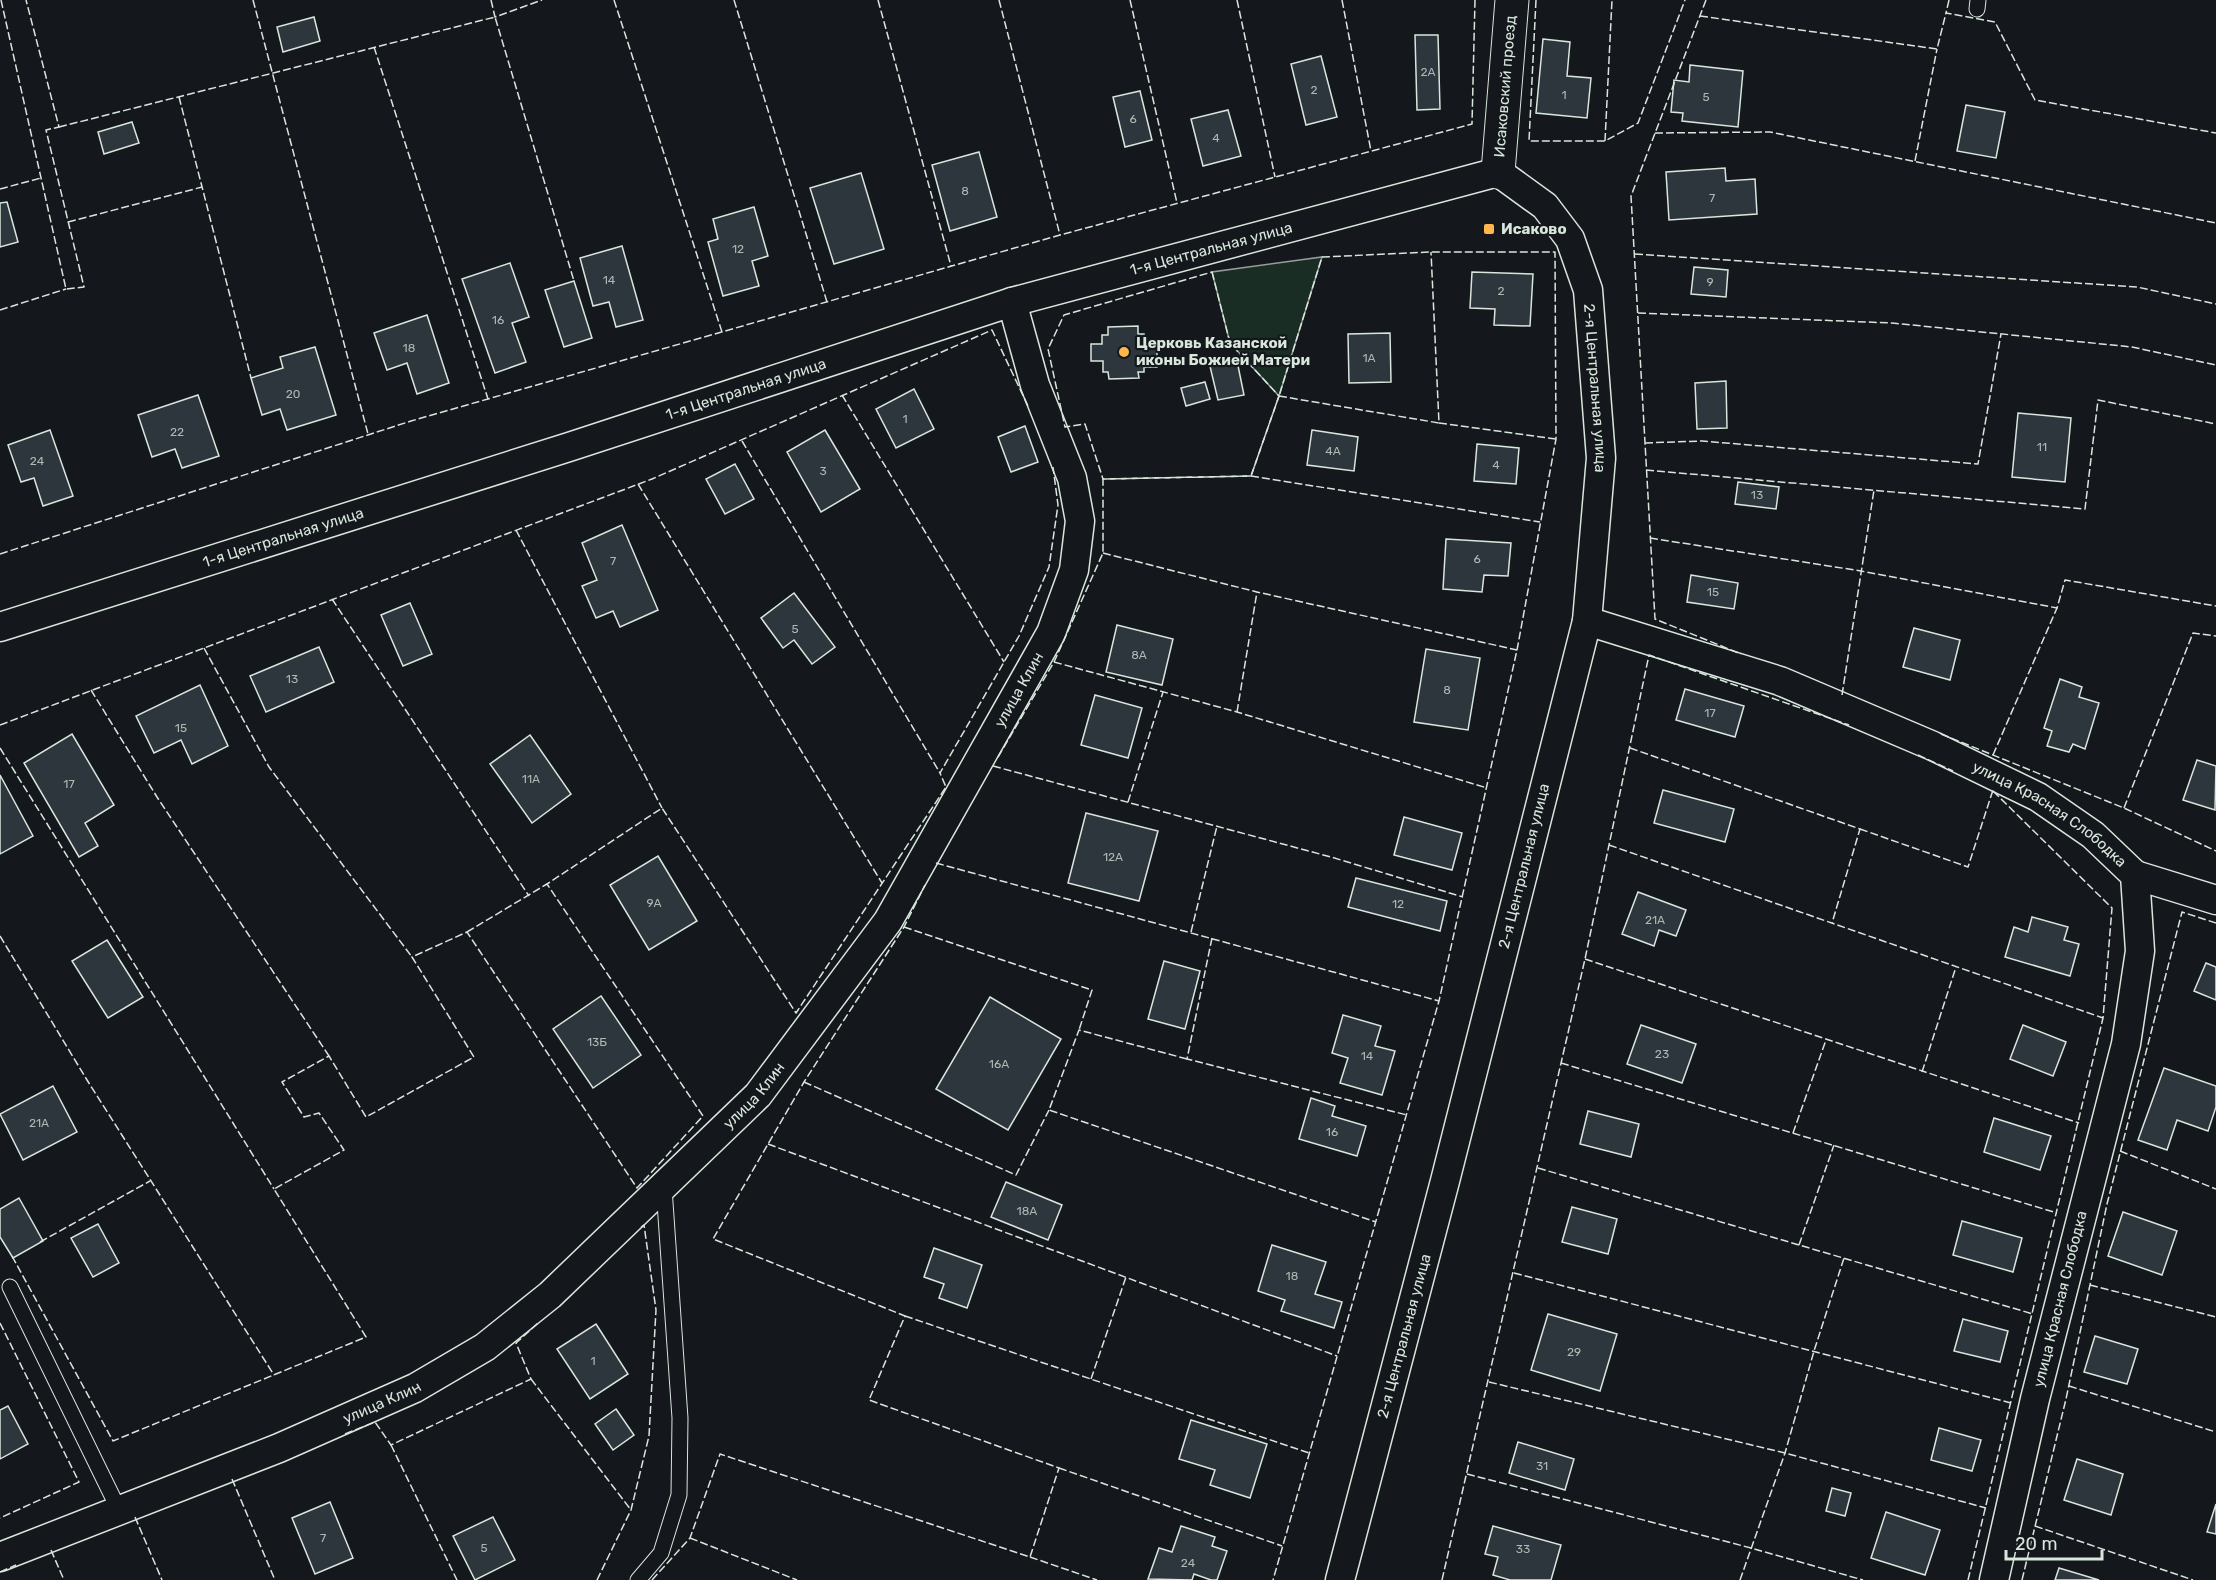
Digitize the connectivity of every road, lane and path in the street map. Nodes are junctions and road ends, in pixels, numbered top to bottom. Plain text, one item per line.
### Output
1 (1512, 0) edge
2 (1498, 172) junction
3 (1012, 302) junction
4 (1587, 621) junction
5 (0, 627) edge
6 (2135, 875) junction
7 (2216, 900) edge
8 (664, 1188) junction
9 (10, 1287) dead end
10 (119, 1510) junction
11 (0, 1557) edge
12 (638, 1580) edge
13 (1340, 1580) edge
14 (1994, 1580) edge

1 - 2 street, Исаковский проезд
2 - 3 street, 1-я Центральная улица
2 - 4 street, 2-я Центральная улица
3 - 5 street, 1-я Центральная улица
3 - 8 street, улица Клин
4 - 6 street, улица Красная Слободка
4 - 13 street, 2-я Центральная улица
6 - 7 street
6 - 14 street, улица Красная Слободка
8 - 10 street, улица Клин
8 - 12 lane
9 - 10 lane
10 - 11 street, улица Клин

